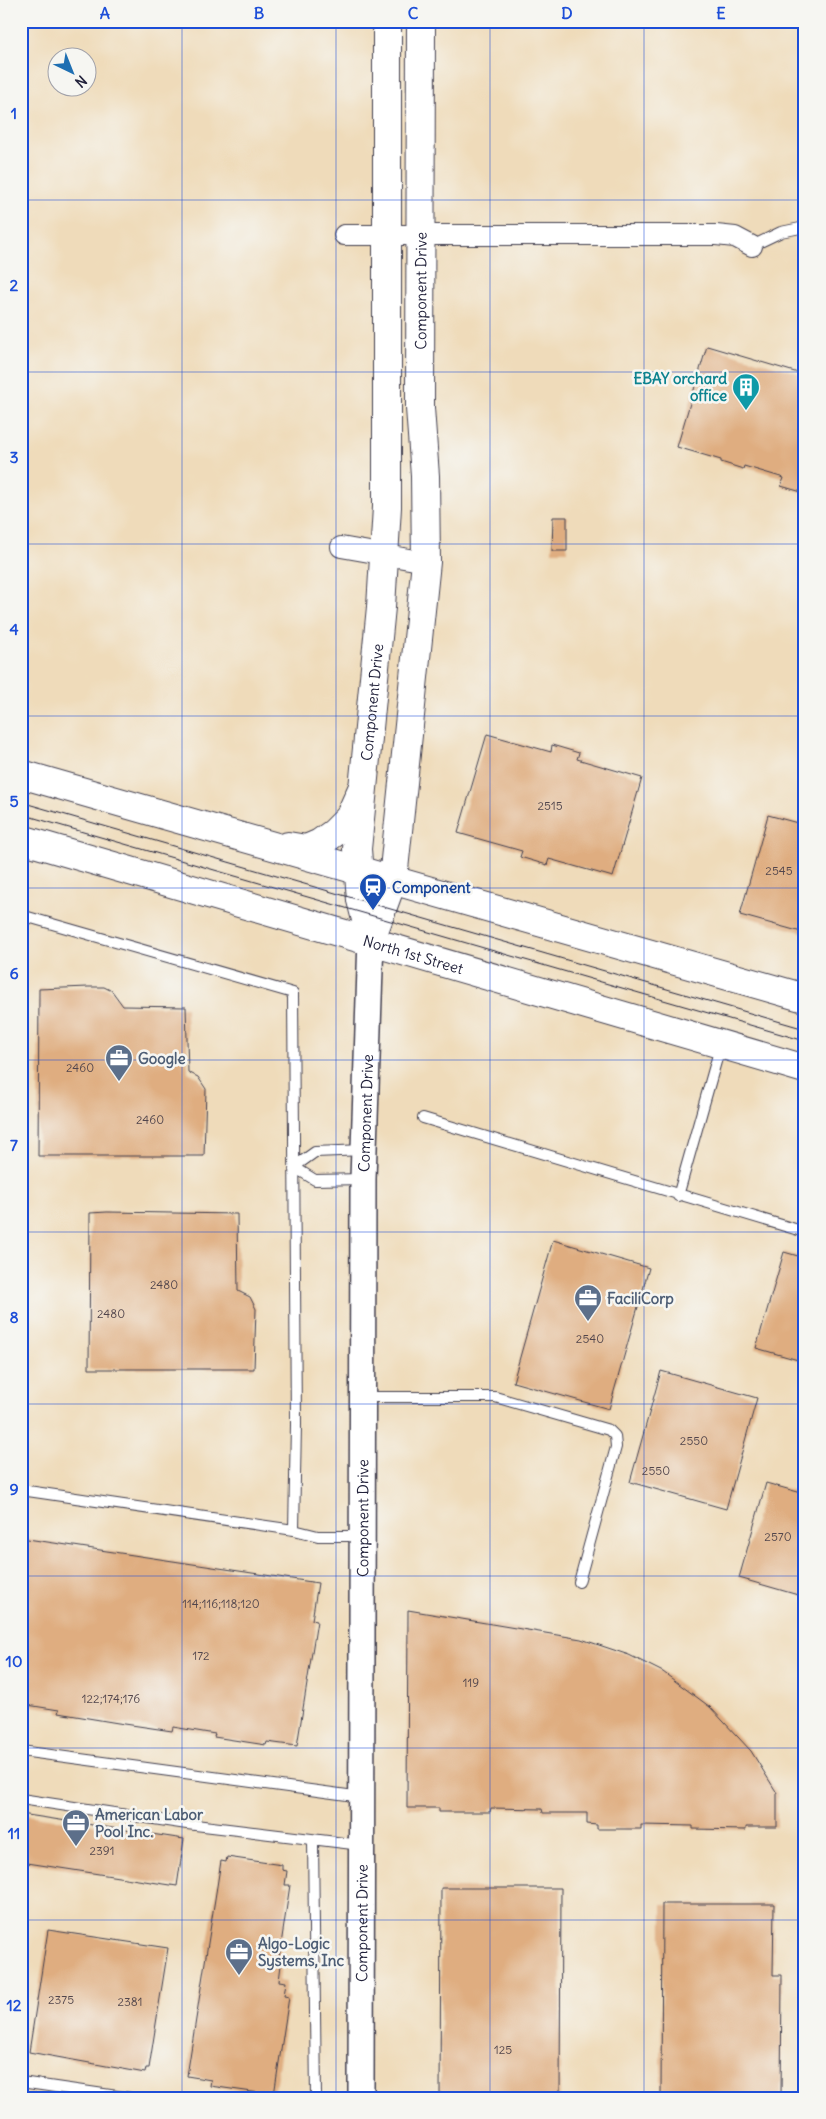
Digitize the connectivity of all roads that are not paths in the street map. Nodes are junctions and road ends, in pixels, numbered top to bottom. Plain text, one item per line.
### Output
1 (388, 21) edge
2 (421, 21) edge
3 (805, 227) edge
4 (421, 234) junction
5 (344, 235) dead end
6 (387, 235) junction
7 (752, 246) joint
8 (341, 547) dead end
9 (384, 554) junction
10 (426, 562) junction
11 (21, 774) edge
12 (362, 789) junction
13 (22, 841) edge
14 (262, 842) junction
15 (357, 870) junction
16 (393, 880) junction
17 (21, 915) edge
18 (371, 940) junction
19 (805, 998) edge
20 (722, 1043) junction
21 (805, 1068) edge
22 (423, 1118) dead end
23 (364, 1150) junction
24 (294, 1167) junction
25 (363, 1179) junction
26 (678, 1196) junction
27 (805, 1232) edge
28 (364, 1396) junction
29 (21, 1490) edge
30 (294, 1530) junction
31 (363, 1536) junction
32 (580, 1582) dead end
33 (21, 1751) edge
34 (362, 1797) junction
35 (21, 1799) edge
36 (313, 1840) junction
37 (361, 1845) junction
38 (21, 2082) edge
39 (131, 2098) edge
40 (316, 2098) edge
41 (361, 2098) edge

1 - 6 main road, Component Drive
2 - 4 main road, Component Drive
3 - 7 lane
4 - 6 street
4 - 7 street
4 - 10 main road, Component Drive
5 - 6 street
6 - 9 main road, Component Drive
8 - 9 street
9 - 10 street
9 - 12 main road, Component Drive
10 - 16 main road, Component Drive
11 - 14 main road
12 - 14 main road
12 - 15 main road, Component Drive
13 - 18 main road, North 1st Street
14 - 15 main road
15 - 16 main road
15 - 18 main road, Component Drive
16 - 18 main road, Component Drive
16 - 19 main road
17 - 24 lane
18 - 20 main road, North 1st Street
18 - 23 street, Component Drive
20 - 21 main road, North 1st Street
20 - 26 lane
22 - 26 lane
23 - 24 lane
23 - 25 street, Component Drive
24 - 25 lane
24 - 30 lane
25 - 28 street, Component Drive
26 - 27 lane
28 - 31 street, Component Drive
28 - 32 lane
29 - 30 lane
30 - 31 lane
31 - 34 street, Component Drive
33 - 34 lane
34 - 37 street, Component Drive
35 - 36 lane
36 - 37 lane
36 - 40 lane
37 - 41 street, Component Drive
38 - 39 lane

